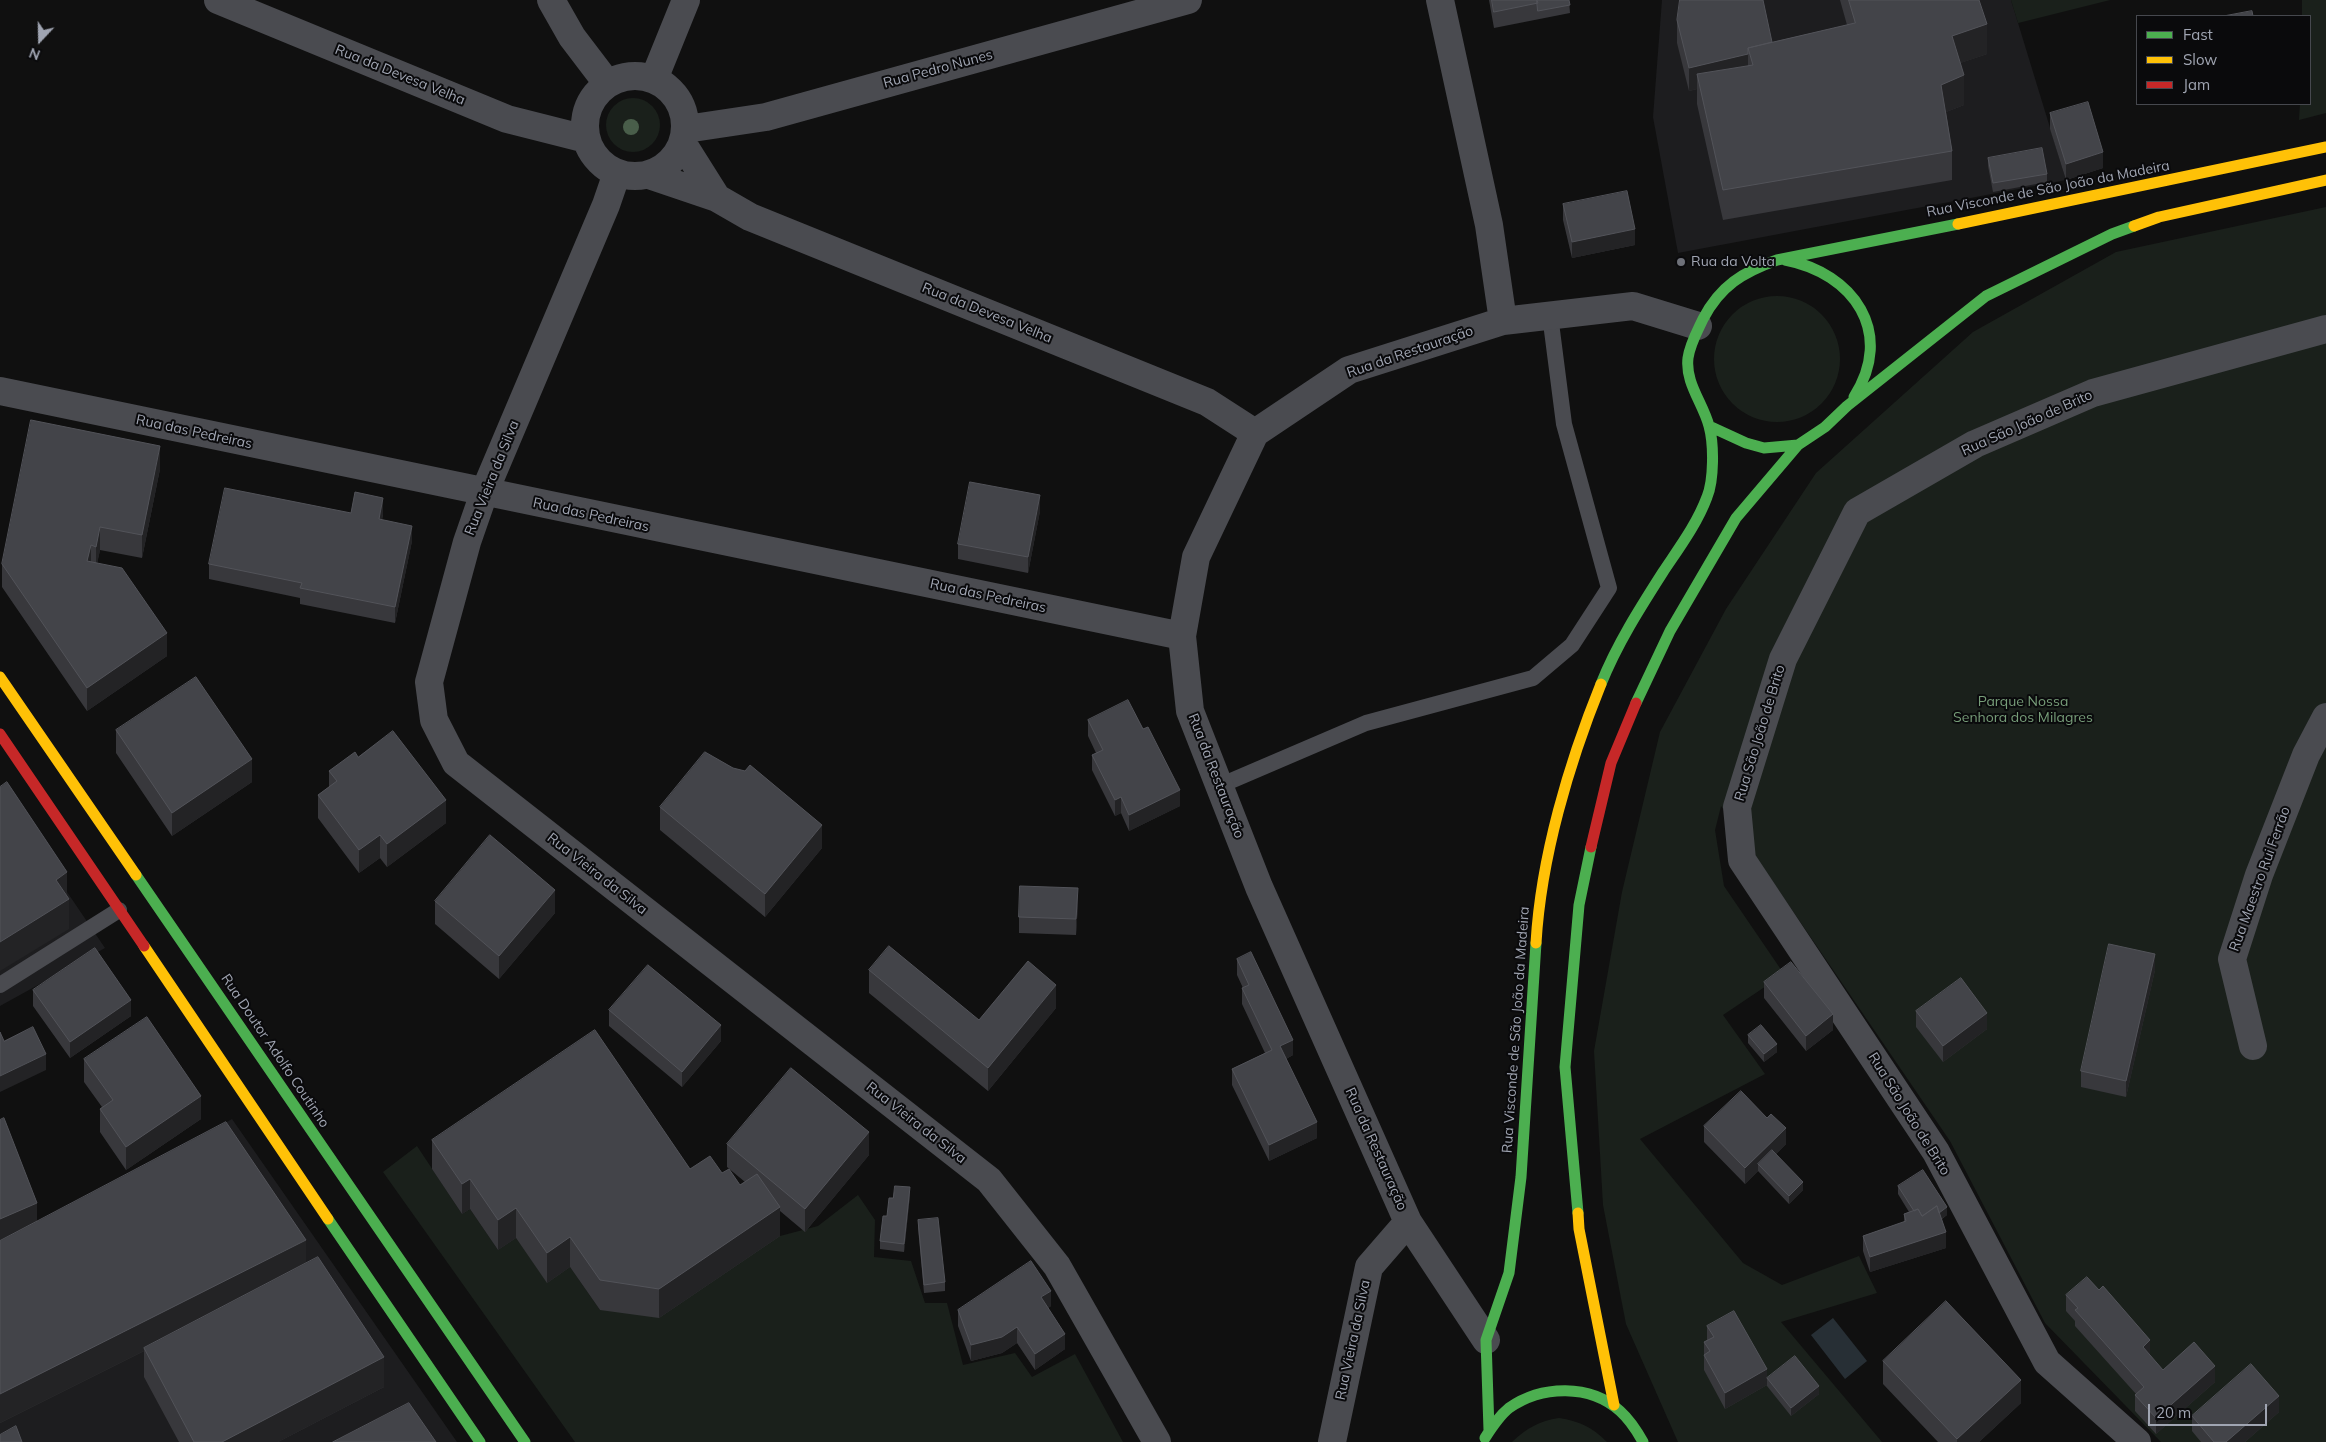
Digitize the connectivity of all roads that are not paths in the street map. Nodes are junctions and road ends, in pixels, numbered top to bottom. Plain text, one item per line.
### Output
1 (218, 0) edge
2 (551, 0) edge
3 (686, 0) edge
4 (1188, 0) edge
5 (1440, 0) edge
6 (654, 79) junction
7 (607, 84) junction
8 (685, 136) junction
9 (586, 139) junction
10 (2326, 147) edge
11 (617, 174) junction
12 (649, 175) junction
13 (2326, 180) edge
14 (717, 198) junction
15 (1777, 260) junction
16 (1550, 316) junction
17 (1503, 321) junction
18 (1698, 326) junction
19 (2326, 329) edge
20 (0, 391) edge
21 (1847, 406) junction
22 (1709, 426) junction
23 (1255, 433) junction
24 (1798, 445) junction
25 (484, 493) junction
26 (1182, 636) junction
27 (0, 677) edge
28 (2326, 717) edge
29 (0, 734) edge
30 (1220, 786) junction
31 (119, 910) junction
32 (0, 985) edge
33 (2253, 1046) dead end
34 (1408, 1222) junction
35 (1486, 1340) junction
36 (1614, 1405) junction
37 (1489, 1430) junction
38 (480, 1442) edge
39 (525, 1442) edge
40 (1157, 1442) edge
41 (1332, 1442) edge
42 (1484, 1442) edge
43 (1643, 1442) edge
44 (2136, 1442) edge

1 - 9 street, Rua da Devesa Velha
2 - 7 street
3 - 6 street
4 - 8 street, Rua Pedro Nunes
5 - 17 street
6 - 7 street
6 - 8 street
7 - 9 street
8 - 12 street
8 - 14 street, Rua da Devesa Velha
9 - 11 street
10 - 15 main road, Rua Visconde de São João da Madeira
11 - 12 street
11 - 25 street, Rua Vieira da Silva
12 - 14 street, Rua da Devesa Velha
13 - 21 main road, Rua Visconde de São João da Madeira
14 - 23 street, Rua da Devesa Velha
15 - 18 main road, Rua Visconde de São João da Madeira
15 - 21 main road, Rua Visconde de São João da Madeira
16 - 17 street, Rua da Restauração
16 - 18 street, Rua da Restauração
16 - 30 lane
17 - 23 street, Rua da Restauração
18 - 22 main road, Rua Visconde de São João da Madeira
19 - 44 street, Rua São João de Brito
20 - 25 street, Rua das Pedreiras
21 - 24 main road, Rua Visconde de São João da Madeira
22 - 24 main road, Rua Visconde de São João da Madeira
22 - 35 main road, Rua Visconde de São João da Madeira
23 - 26 street, Rua da Restauração
24 - 36 main road, Rua Visconde de São João da Madeira
25 - 26 street, Rua das Pedreiras
25 - 40 street, Rua Vieira da Silva
26 - 30 street, Rua da Restauração
27 - 39 main road, Rua Doutor Adolfo Coutinho
28 - 33 street, Rua Maestro Rui Ferrão
29 - 31 main road
30 - 34 street, Rua da Restauração
31 - 32 lane
31 - 38 main road
34 - 35 street, Rua da Restauração
34 - 41 street, Rua Vieira da Silva
35 - 37 main road, Rua Visconde de São João da Madeira
36 - 37 main road, Rua Visconde de São João da Madeira
36 - 43 main road, Rua Visconde de São João da Madeira
37 - 42 main road, Rua Visconde de São João da Madeira

